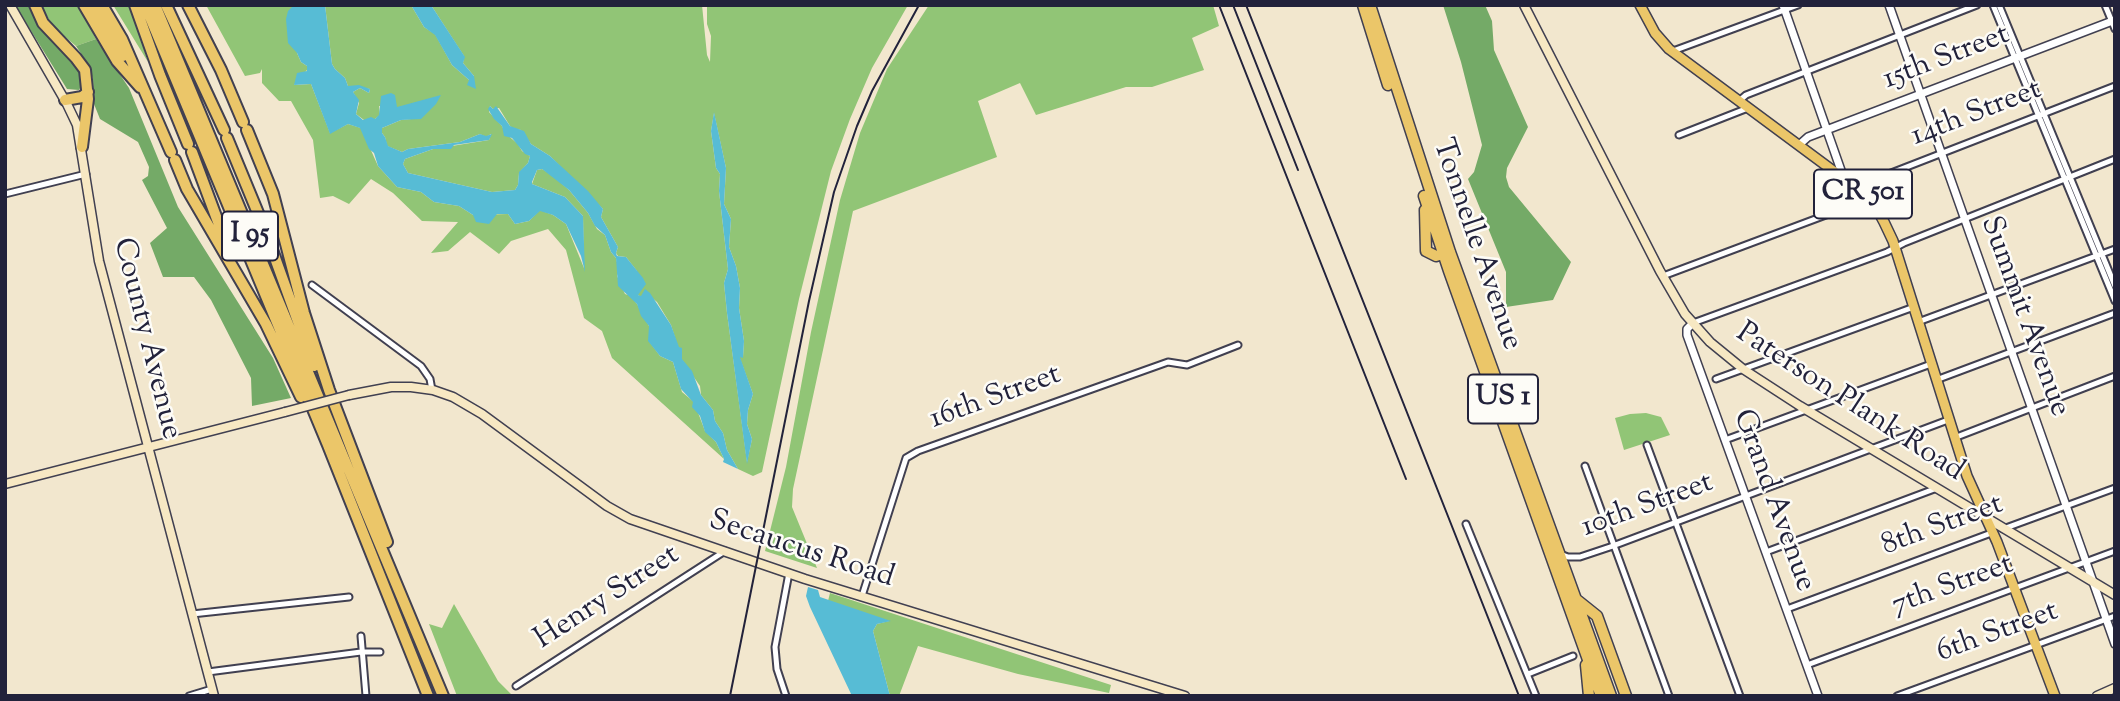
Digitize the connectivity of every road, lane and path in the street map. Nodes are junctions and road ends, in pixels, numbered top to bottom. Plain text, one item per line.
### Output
1 (10, 5) edge
2 (35, 5) edge
3 (84, 5) edge
4 (93, 5) edge
5 (102, 5) edge
6 (135, 5) edge
7 (145, 5) edge
8 (155, 5) edge
9 (188, 5) edge
10 (1363, 5) edge
11 (1370, 5) edge
12 (1524, 5) edge
13 (1640, 5) edge
14 (1798, 5) edge
15 (1889, 5) edge
16 (1977, 5) edge
17 (1993, 5) edge
18 (1999, 5) edge
19 (2105, 5) edge
20 (167, 6) edge
21 (1784, 8) edge
22 (2114, 23) edge
23 (1899, 35) junction
24 (1672, 52) junction
25 (2018, 56) junction
26 (1808, 71) junction
27 (2115, 86) edge
28 (88, 92) junction
29 (1920, 94) junction
30 (147, 95) junction
31 (65, 100) junction
32 (1739, 101) junction
33 (1748, 108) junction
34 (2042, 115) junction
35 (1828, 129) junction
36 (1679, 135) dead end
37 (1799, 145) junction
38 (82, 147) junction
39 (1941, 153) junction
40 (2115, 159) edge
41 (86, 174) junction
42 (2068, 177) junction
43 (1844, 179) junction
44 (1855, 187) junction
45 (5, 194) edge
46 (1867, 199) junction
47 (1965, 219) junction
48 (1895, 248) junction
49 (2115, 249) edge
50 (1446, 253) junction
51 (2099, 255) junction
52 (235, 268) junction
53 (1663, 276) junction
54 (312, 285) dead end
55 (2115, 286) edge
56 (1992, 295) junction
57 (2115, 301) edge
58 (1914, 307) junction
59 (2115, 313) edge
60 (1693, 323) junction
61 (1918, 323) junction
62 (1238, 345) dead end
63 (2012, 351) junction
64 (1931, 364) junction
65 (1743, 369) junction
66 (2115, 376) edge
67 (1716, 379) dead end
68 (1936, 380) junction
69 (432, 390) junction
70 (2032, 408) junction
71 (1807, 410) junction
72 (1948, 420) junction
73 (1954, 438) junction
74 (1725, 440) junction
75 (328, 445) junction
76 (1647, 445) dead end
77 (149, 447) junction
78 (1871, 449) junction
79 (348, 465) junction
80 (1586, 466) dead end
81 (5, 484) edge
82 (1937, 488) junction
83 (2115, 488) edge
84 (1745, 496) junction
85 (2067, 506) junction
86 (1987, 519) junction
87 (1676, 523) junction
88 (1466, 524) dead end
89 (1998, 531) junction
90 (1614, 545) junction
91 (725, 551) junction
92 (2115, 551) edge
93 (1766, 552) junction
94 (1559, 553) junction
95 (2085, 562) junction
96 (2069, 568) junction
97 (789, 573) junction
98 (2094, 583) junction
99 (2015, 589) junction
100 (2115, 595) edge
101 (862, 596) junction
102 (349, 597) dead end
103 (404, 598) junction
104 (1575, 598) junction
105 (1787, 609) junction
106 (192, 614) junction
107 (2115, 616) edge
108 (2106, 619) junction
109 (361, 636) dead end
110 (1583, 644) junction
111 (2115, 644) edge
112 (2037, 645) junction
113 (361, 652) junction
114 (380, 652) dead end
115 (1573, 656) dead end
116 (1807, 665) junction
117 (208, 671) junction
118 (1528, 674) junction
119 (516, 686) dead end
120 (2115, 688) edge
121 (213, 693) edge
122 (188, 696) edge
123 (366, 696) edge
124 (426, 696) edge
125 (443, 696) edge
126 (786, 696) edge
127 (1185, 696) edge
128 (1536, 696) edge
129 (1589, 696) edge
130 (1601, 696) edge
131 (1611, 696) edge
132 (1626, 696) edge
133 (1669, 696) edge
134 (1739, 696) edge
135 (1818, 696) edge
136 (1897, 696) edge
137 (2055, 696) edge
138 (2097, 696) edge

1 - 31 main road, County Avenue
2 - 28 highway
3 - 30 highway
4 - 30 highway
5 - 30 highway
6 - 52 highway
7 - 75 highway, I 95
8 - 79 highway, I 95
9 - 103 highway
10 - 50 highway, Tonnelle Avenue
11 - 50 highway, Tonnelle Avenue / US 1
12 - 53 main road, Paterson Plank Road
13 - 24 main road, CR 501
14 - 21 street
15 - 23 street, Summit Avenue
16 - 23 street
17 - 25 street
18 - 25 street
19 - 22 street
20 - 79 highway
21 - 24 street
21 - 26 street
22 - 25 street, 15th Street
23 - 26 street
23 - 29 street, Summit Avenue
24 - 32 main road, CR 501
25 - 29 street, 15th Street
25 - 34 street
26 - 32 street
26 - 35 street
27 - 34 street, 14th Street
28 - 31 highway
28 - 38 highway
29 - 35 street, 15th Street
29 - 39 street, Summit Avenue
30 - 52 highway
31 - 38 main road, County Avenue
32 - 33 main road, CR 501
33 - 36 street
33 - 37 main road, CR 501
34 - 39 street, 14th Street
34 - 42 street
35 - 37 street, 15th Street
35 - 43 street
37 - 43 main road, CR 501
38 - 41 main road, County Avenue
39 - 44 street, 14th Street
39 - 47 street, Summit Avenue
40 - 42 street
41 - 45 street
41 - 77 main road, County Avenue
42 - 47 street
42 - 51 street
43 - 44 main road, CR 501
44 - 46 main road, CR 501
46 - 48 main road, CR 501
46 - 53 street
47 - 48 street
47 - 56 street, Summit Avenue
48 - 58 main road, CR 501
48 - 60 street
49 - 51 street
50 - 94 highway, Tonnelle Avenue / US 1
50 - 110 highway, Tonnelle Avenue / US 1
51 - 55 street
51 - 56 street
51 - 57 street
52 - 75 highway
53 - 60 main road, Paterson Plank Road
54 - 69 street
56 - 61 street
56 - 63 street, Summit Avenue
58 - 61 main road, CR 501
58 - 65 street
59 - 63 street
60 - 65 main road, Paterson Plank Road
60 - 74 street, Grand Avenue
61 - 64 main road, CR 501
62 - 101 street, 16th Street
63 - 68 street
63 - 70 street, Summit Avenue
64 - 68 main road, CR 501
64 - 71 street
65 - 67 street
65 - 71 main road, Paterson Plank Road
66 - 70 street
68 - 72 main road, CR 501
69 - 77 main road, Secaucus Road, bridge
69 - 91 main road, Secaucus Road
70 - 73 street
70 - 85 street, Summit Avenue
71 - 74 street
71 - 78 main road, Paterson Plank Road
72 - 73 main road, CR 501
72 - 78 street, 10th Street
73 - 86 main road, CR 501
74 - 84 street, Grand Avenue
75 - 124 highway, I 95
76 - 87 street
77 - 81 main road, Secaucus Road
77 - 106 main road, County Avenue
78 - 82 main road, Paterson Plank Road
78 - 84 street, 10th Street
79 - 103 highway, I 95
80 - 90 street
82 - 86 main road, Paterson Plank Road
82 - 93 street
83 - 85 street, 8th Street
84 - 87 street, 10th Street
84 - 93 street, Grand Avenue
85 - 89 street, 8th Street
85 - 95 street, Summit Avenue
86 - 89 main road, CR 501
87 - 90 street, 10th Street
87 - 134 street
88 - 118 street
89 - 96 main road
89 - 99 main road, CR 501
89 - 105 street, 8th Street
90 - 94 street, 10th Street
90 - 133 street
91 - 97 main road, Secaucus Road
91 - 119 street, Henry Street
92 - 95 street, 7th Street
93 - 105 street, Grand Avenue
94 - 104 highway, Tonnelle Avenue / US 1
95 - 96 street, 7th Street
95 - 98 street, Summit Avenue
96 - 98 main road
96 - 99 street, 7th Street
97 - 101 main road, Secaucus Road
97 - 126 street
98 - 100 main road
98 - 108 street, Summit Avenue
99 - 112 main road, CR 501
99 - 116 street, 7th Street
101 - 127 main road, Secaucus Road
102 - 106 street
103 - 125 highway, I 95
104 - 131 highway, Tonnelle Avenue / US 1
104 - 132 highway
105 - 116 street, Grand Avenue
106 - 117 main road, County Avenue
107 - 108 street, 6th Street
108 - 111 street, Summit Avenue
108 - 112 street, 6th Street
109 - 113 street
110 - 129 highway
110 - 130 highway, Tonnelle Avenue / US 1
112 - 136 street, 6th Street
112 - 137 main road, CR 501
113 - 114 street
113 - 117 street
113 - 123 street
115 - 118 street
116 - 135 street, Grand Avenue
117 - 121 main road, County Avenue
118 - 128 street
120 - 138 main road
121 - 122 street

